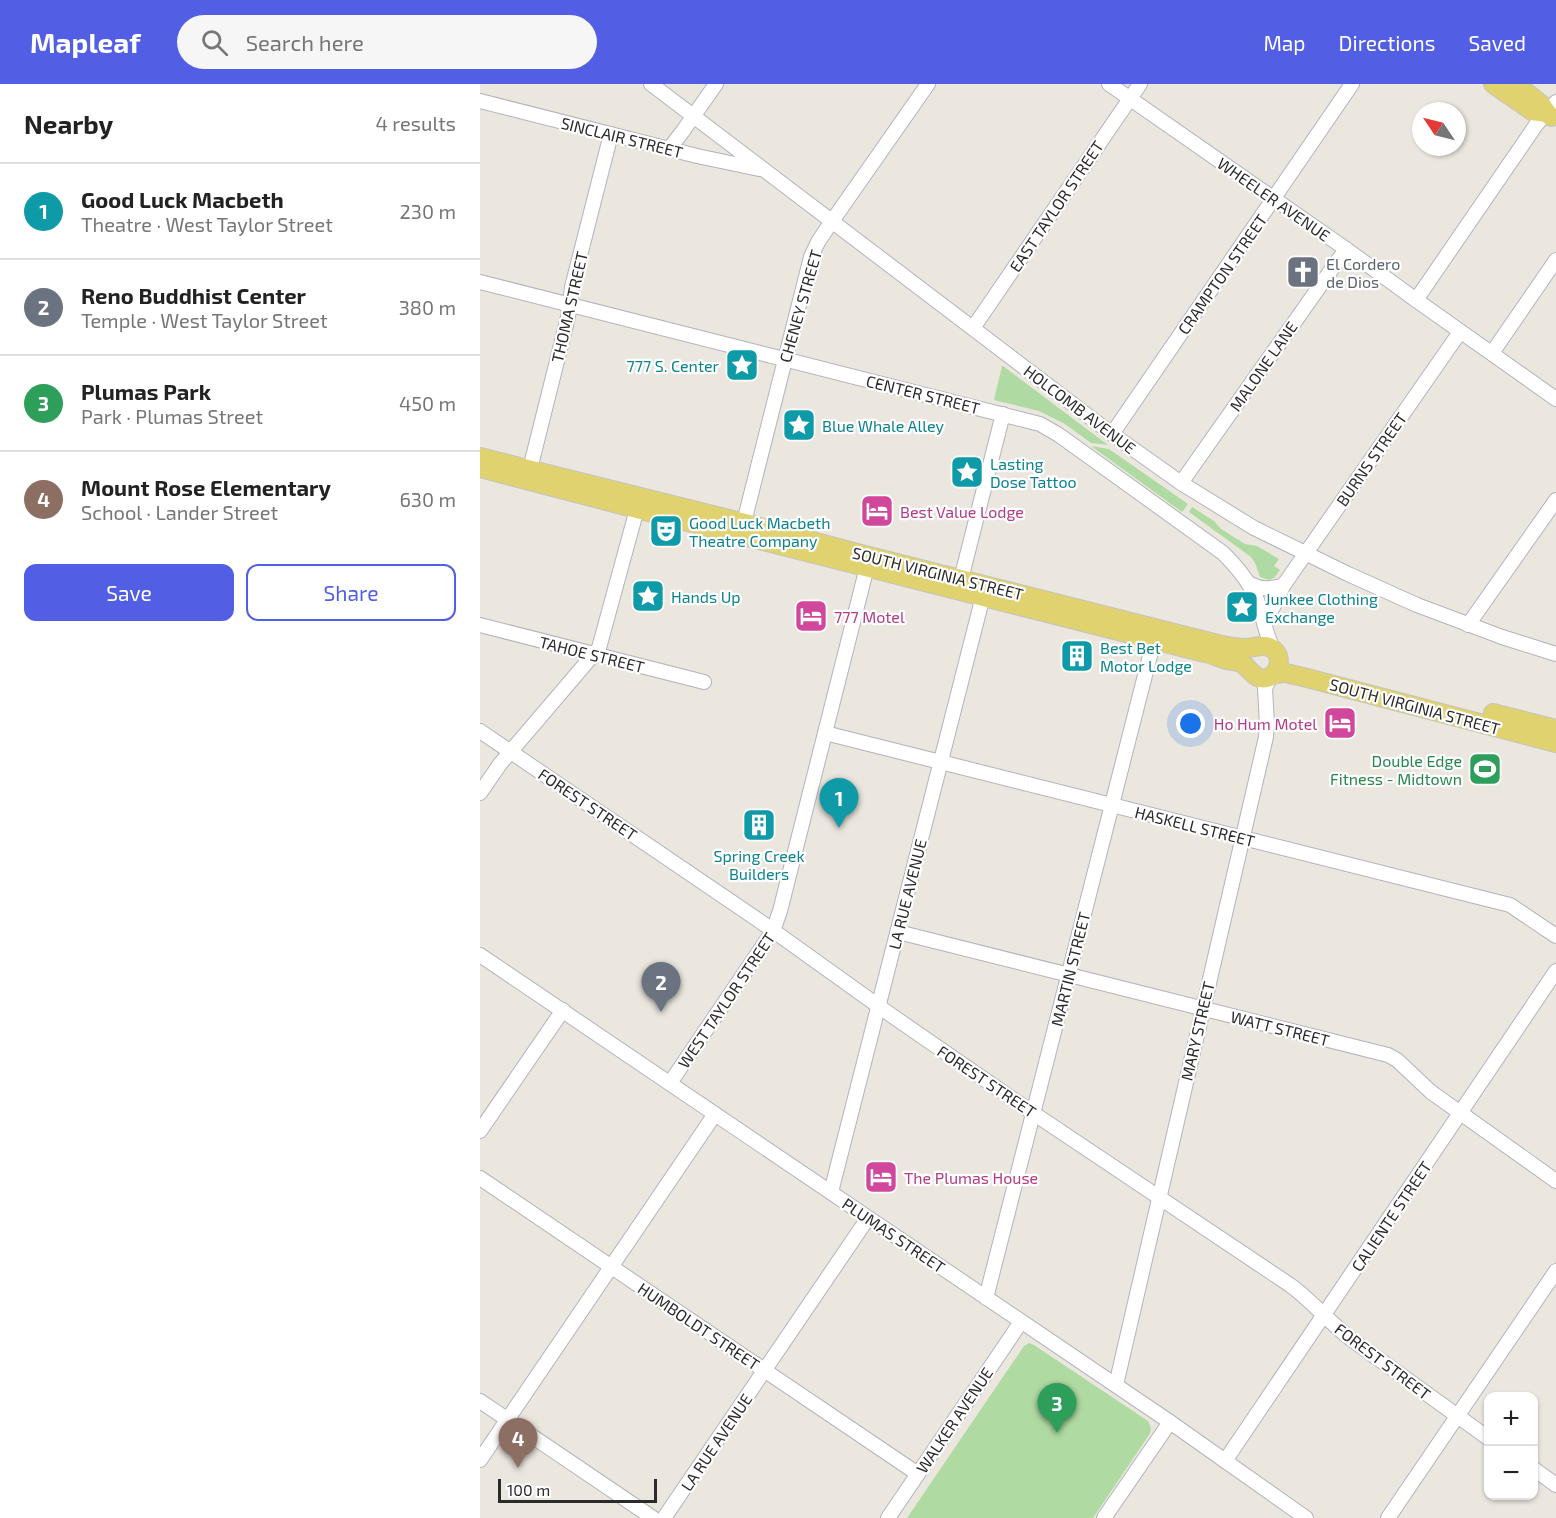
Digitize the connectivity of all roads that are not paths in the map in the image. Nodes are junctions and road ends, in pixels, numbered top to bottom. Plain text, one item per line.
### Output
1 (651, 84) edge
2 (716, 84) edge
3 (928, 84) edge
4 (1109, 84) edge
5 (1140, 84) edge
6 (1352, 84) edge
7 (1493, 84) edge
8 (1516, 84) edge
9 (1130, 98) junction
10 (480, 101) edge
11 (1553, 112) edge
12 (693, 117) junction
13 (611, 134) junction
14 (669, 149) junction
15 (764, 170) junction
16 (1274, 199) junction
17 (832, 221) junction
18 (1346, 249) junction
19 (1556, 260) edge
20 (480, 282) edge
21 (1416, 300) junction
22 (570, 305) junction
23 (972, 328) junction
24 (1460, 332) junction
25 (1492, 353) junction
26 (785, 359) junction
27 (1556, 399) edge
28 (1003, 414) junction
29 (1112, 434) junction
30 (480, 457) edge
31 (480, 468) edge
32 (529, 475) junction
33 (1181, 483) junction
34 (1556, 500) edge
35 (637, 509) junction
36 (691, 516) junction
37 (744, 522) junction
38 (1305, 553) junction
39 (875, 563) junction
40 (961, 579) junction
41 (1248, 583) junction
42 (1282, 586) junction
43 (983, 596) junction
44 (1264, 623) junction
45 (1468, 625) junction
46 (480, 626) edge
47 (1154, 640) junction
48 (1270, 651) junction
49 (595, 654) junction
50 (1556, 654) edge
51 (1250, 670) junction
52 (1272, 675) junction
53 (704, 682) dead end
54 (1556, 729) edge
55 (480, 731) edge
56 (825, 733) junction
57 (1556, 743) edge
58 (511, 752) junction
59 (941, 762) junction
60 (480, 793) edge
61 (1111, 805) junction
62 (1242, 838) junction
63 (773, 931) junction
64 (898, 932) junction
65 (1556, 936) edge
66 (480, 955) edge
67 (1556, 971) edge
68 (1068, 975) junction
69 (879, 1006) junction
70 (1202, 1009) junction
71 (562, 1010) junction
72 (670, 1083) junction
73 (1034, 1113) junction
74 (715, 1114) junction
75 (1460, 1114) junction
76 (480, 1131) edge
77 (480, 1178) edge
78 (1556, 1181) edge
79 (831, 1192) junction
80 (1159, 1197) junction
81 (868, 1218) junction
82 (611, 1267) junction
83 (1556, 1271) edge
84 (986, 1298) junction
85 (1324, 1314) junction
86 (1021, 1322) junction
87 (765, 1370) junction
88 (1116, 1385) junction
89 (480, 1401) edge
90 (1457, 1416) junction
91 (507, 1419) junction
92 (1170, 1422) junction
93 (1484, 1435) edge
94 (480, 1460) edge
95 (1225, 1461) junction
96 (1538, 1472) edge
97 (918, 1474) junction
98 (1556, 1485) edge
99 (653, 1518) edge
100 (664, 1518) edge
101 (888, 1518) edge
102 (1104, 1518) edge
103 (1306, 1518) edge
104 (1388, 1518) edge

1 - 12 street, HOLCOMB AVENUE
2 - 12 street
3 - 17 street, CHENEY STREET
4 - 9 street, WHEELER AVENUE
5 - 9 street, EAST TAYLOR STREET
6 - 16 street, CRAMPTON STREET
7 - 11 main road
8 - 11 main road
9 - 16 street, WHEELER AVENUE
9 - 23 street, EAST TAYLOR STREET
10 - 13 street, SINCLAIR STREET
11 - 21 street
12 - 14 street
12 - 15 street, HOLCOMB AVENUE
13 - 14 street, SINCLAIR STREET
13 - 22 street, THOMA STREET
14 - 15 street, SINCLAIR STREET
15 - 17 street, HOLCOMB AVENUE
16 - 18 street, WHEELER AVENUE
16 - 29 street, CRAMPTON STREET
17 - 23 street, HOLCOMB AVENUE
17 - 26 street, CHENEY STREET
18 - 21 street, WHEELER AVENUE
18 - 33 street, MALONE LANE
19 - 25 street
20 - 22 street, CENTER STREET
21 - 24 street, WHEELER AVENUE
22 - 26 street, CENTER STREET
22 - 32 street, THOMA STREET
23 - 29 street, HOLCOMB AVENUE
24 - 25 street, WHEELER AVENUE
24 - 38 street, BURNS STREET
25 - 27 street, WHEELER AVENUE
26 - 28 street, CENTER STREET
26 - 37 street, CHENEY STREET
28 - 40 street
28 - 41 street, CENTER STREET
29 - 33 street, HOLCOMB AVENUE
30 - 32 main road, SOUTH VIRGINIA STREET
31 - 32 main road, SOUTH VIRGINIA STREET
32 - 35 main road, SOUTH VIRGINIA STREET
32 - 36 main road, SOUTH VIRGINIA STREET
33 - 38 street, HOLCOMB AVENUE
34 - 45 street
35 - 36 main road, SOUTH VIRGINIA STREET
35 - 49 street
36 - 37 main road, SOUTH VIRGINIA STREET
36 - 39 main road, SOUTH VIRGINIA STREET
37 - 39 main road, SOUTH VIRGINIA STREET
38 - 42 street, BURNS STREET
38 - 45 street, HOLCOMB AVENUE
39 - 40 main road, SOUTH VIRGINIA STREET
39 - 43 main road, SOUTH VIRGINIA STREET
39 - 56 street, WEST TAYLOR STREET
40 - 48 main road, SOUTH VIRGINIA STREET
41 - 42 street
41 - 44 street, CENTER STREET
42 - 44 street, BURNS STREET
43 - 47 main road, SOUTH VIRGINIA STREET
43 - 59 street, LA RUE AVENUE
44 - 48 street, CENTER STREET
45 - 50 street, HOLCOMB AVENUE
46 - 49 street, TAHOE STREET
47 - 51 main road, SOUTH VIRGINIA STREET
47 - 61 street, MARTIN STREET
48 - 51 main road
48 - 52 main road
48 - 54 main road, SOUTH VIRGINIA STREET
49 - 53 street, TAHOE STREET
49 - 58 street
51 - 52 main road
52 - 57 main road, SOUTH VIRGINIA STREET
52 - 62 street, MARY STREET
55 - 58 street, FOREST STREET
56 - 59 street, HASKELL STREET
56 - 63 street, WEST TAYLOR STREET
58 - 60 street
58 - 63 street, FOREST STREET
59 - 61 street, HASKELL STREET
59 - 64 street, LA RUE AVENUE
61 - 62 street, HASKELL STREET
61 - 68 street, MARTIN STREET
62 - 65 street, HASKELL STREET
62 - 70 street, MARY STREET
63 - 69 street, FOREST STREET
63 - 72 street, WEST TAYLOR STREET
64 - 68 street, WATT STREET
64 - 69 street, LA RUE AVENUE
66 - 71 street, PLUMAS STREET
67 - 75 street, CALIENTE STREET
68 - 70 street, WATT STREET
68 - 73 street, MARTIN STREET
69 - 73 street, FOREST STREET
69 - 79 street, LA RUE AVENUE
70 - 75 street, WATT STREET
70 - 80 street, MARY STREET
71 - 72 street, PLUMAS STREET
71 - 76 street
72 - 74 street, PLUMAS STREET
73 - 80 street, FOREST STREET
73 - 84 street, MARTIN STREET
74 - 79 street, PLUMAS STREET
74 - 82 street
75 - 78 street, WATT STREET
75 - 85 street, CALIENTE STREET
77 - 82 street, HUMBOLDT STREET
79 - 81 street, PLUMAS STREET
80 - 85 street, FOREST STREET
80 - 88 street, MARY STREET
81 - 84 street, PLUMAS STREET
81 - 87 street, LA RUE AVENUE
82 - 87 street, HUMBOLDT STREET
82 - 91 street
83 - 90 street
84 - 86 street, PLUMAS STREET
85 - 90 street, FOREST STREET
85 - 95 street, CALIENTE STREET
86 - 88 street, PLUMAS STREET
86 - 97 street, WALKER AVENUE
87 - 97 street, HUMBOLDT STREET
87 - 100 street, LA RUE AVENUE
88 - 92 street, PLUMAS STREET
89 - 91 street
90 - 93 street, FOREST STREET
90 - 104 street
91 - 94 street
91 - 99 street
92 - 95 street, PLUMAS STREET
92 - 102 street
95 - 103 street, PLUMAS STREET
96 - 98 street
97 - 101 street, WALKER AVENUE

